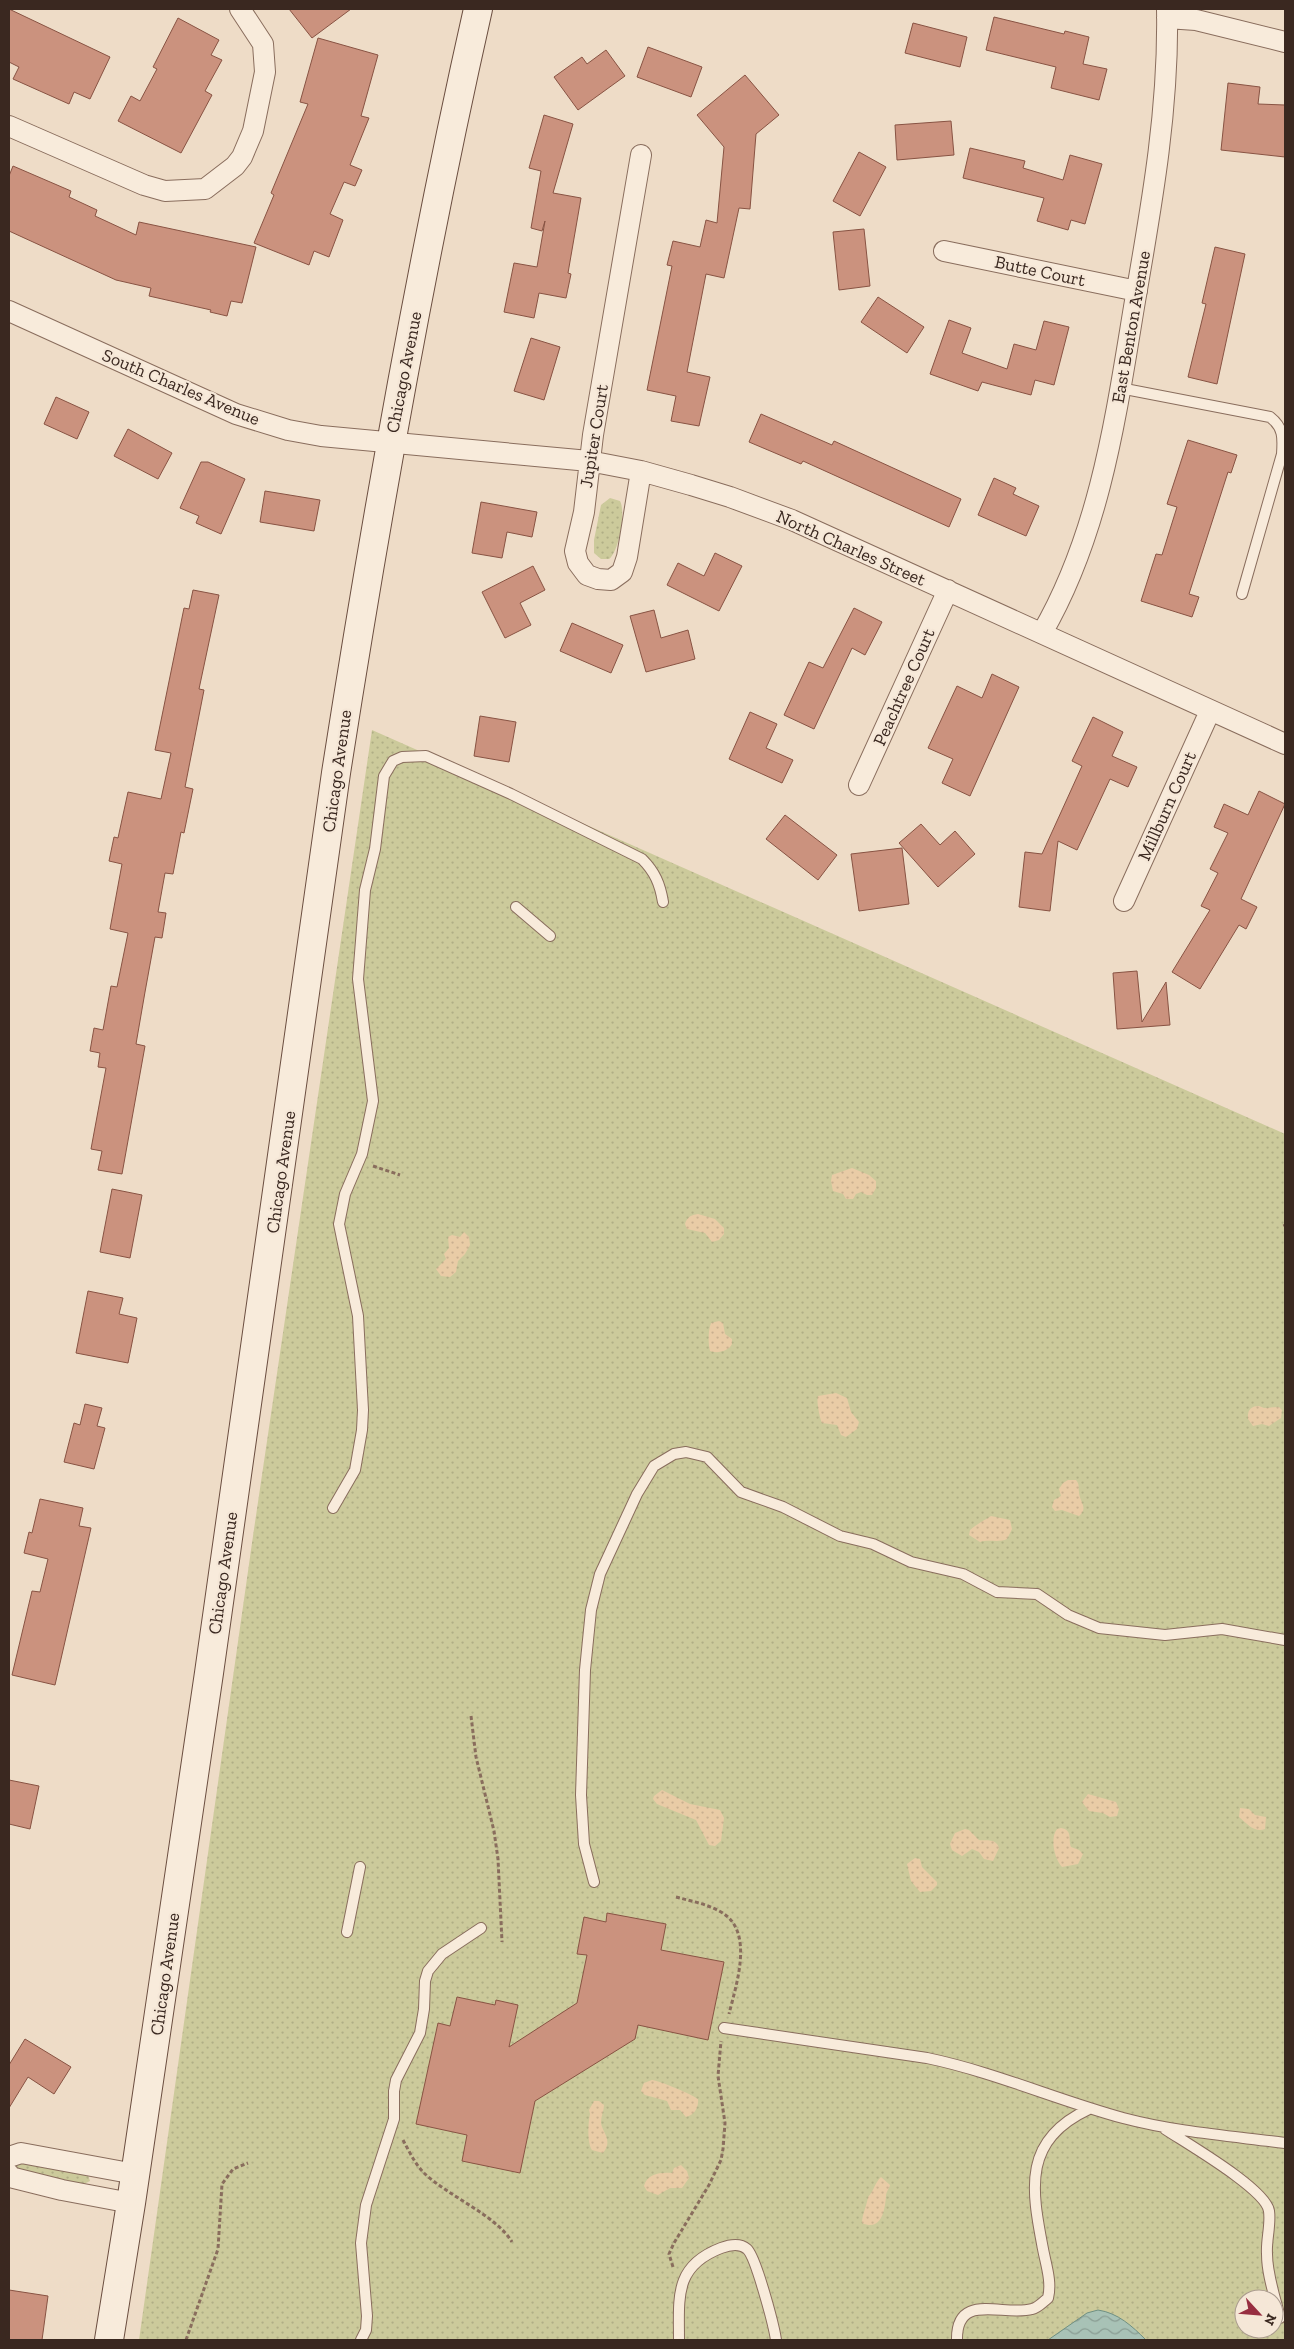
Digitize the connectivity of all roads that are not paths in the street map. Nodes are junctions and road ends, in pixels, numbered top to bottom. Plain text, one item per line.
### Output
1 (240, 9) edge
2 (478, 9) edge
3 (1167, 13) edge
4 (1285, 42) edge
5 (9, 126) edge
6 (641, 155) dead end
7 (944, 250) dead end
8 (1137, 292) junction
9 (9, 311) edge
10 (1120, 388) junction
11 (391, 441) junction
12 (589, 461) junction
13 (640, 471) junction
14 (948, 590) junction
15 (1242, 594) dead end
16 (1042, 633) junction
17 (1210, 711) junction
18 (1285, 744) edge
19 (859, 785) dead end
20 (1124, 901) dead end
21 (664, 902) dead end
22 (516, 907) dead end
23 (550, 936) dead end
24 (333, 1508) dead end
25 (1285, 1640) edge
26 (360, 1867) dead end
27 (594, 1882) dead end
28 (481, 1928) dead end
29 (347, 1932) dead end
30 (724, 2028) road end
31 (1089, 2109) junction
32 (1160, 2126) junction
33 (1285, 2143) edge
34 (9, 2157) edge
35 (9, 2174) edge
36 (135, 2174) junction
37 (131, 2203) junction
38 (1273, 2289) edge
39 (109, 2340) edge
40 (361, 2340) edge
41 (679, 2340) edge
42 (776, 2340) edge
43 (957, 2340) edge

1 - 5 street
2 - 11 main road, Chicago Avenue
3 - 4 street
3 - 8 street, East Benton Avenue
6 - 12 street, Jupiter Court
7 - 8 street, Butte Court
8 - 10 street, East Benton Avenue
9 - 11 street, South Charles Avenue
10 - 15 lane
10 - 16 street, East Benton Avenue
11 - 12 street, North Charles Street
11 - 36 main road, Chicago Avenue
12 - 13 street, North Charles Street
12 - 13 street, Jupiter Court
13 - 14 street, North Charles Street
14 - 16 street, North Charles Street
14 - 19 street, Peachtree Court
16 - 17 street, North Charles Street
17 - 18 street, North Charles Street
17 - 20 street, Millburn Court
21 - 24 lane
22 - 23 lane
25 - 27 lane
26 - 29 lane
28 - 40 lane
30 - 31 lane
31 - 32 lane
31 - 43 lane
32 - 33 lane
32 - 38 lane
34 - 36 street
35 - 37 street
36 - 37 main road, Chicago Avenue
37 - 39 main road, Chicago Avenue
41 - 42 lane

